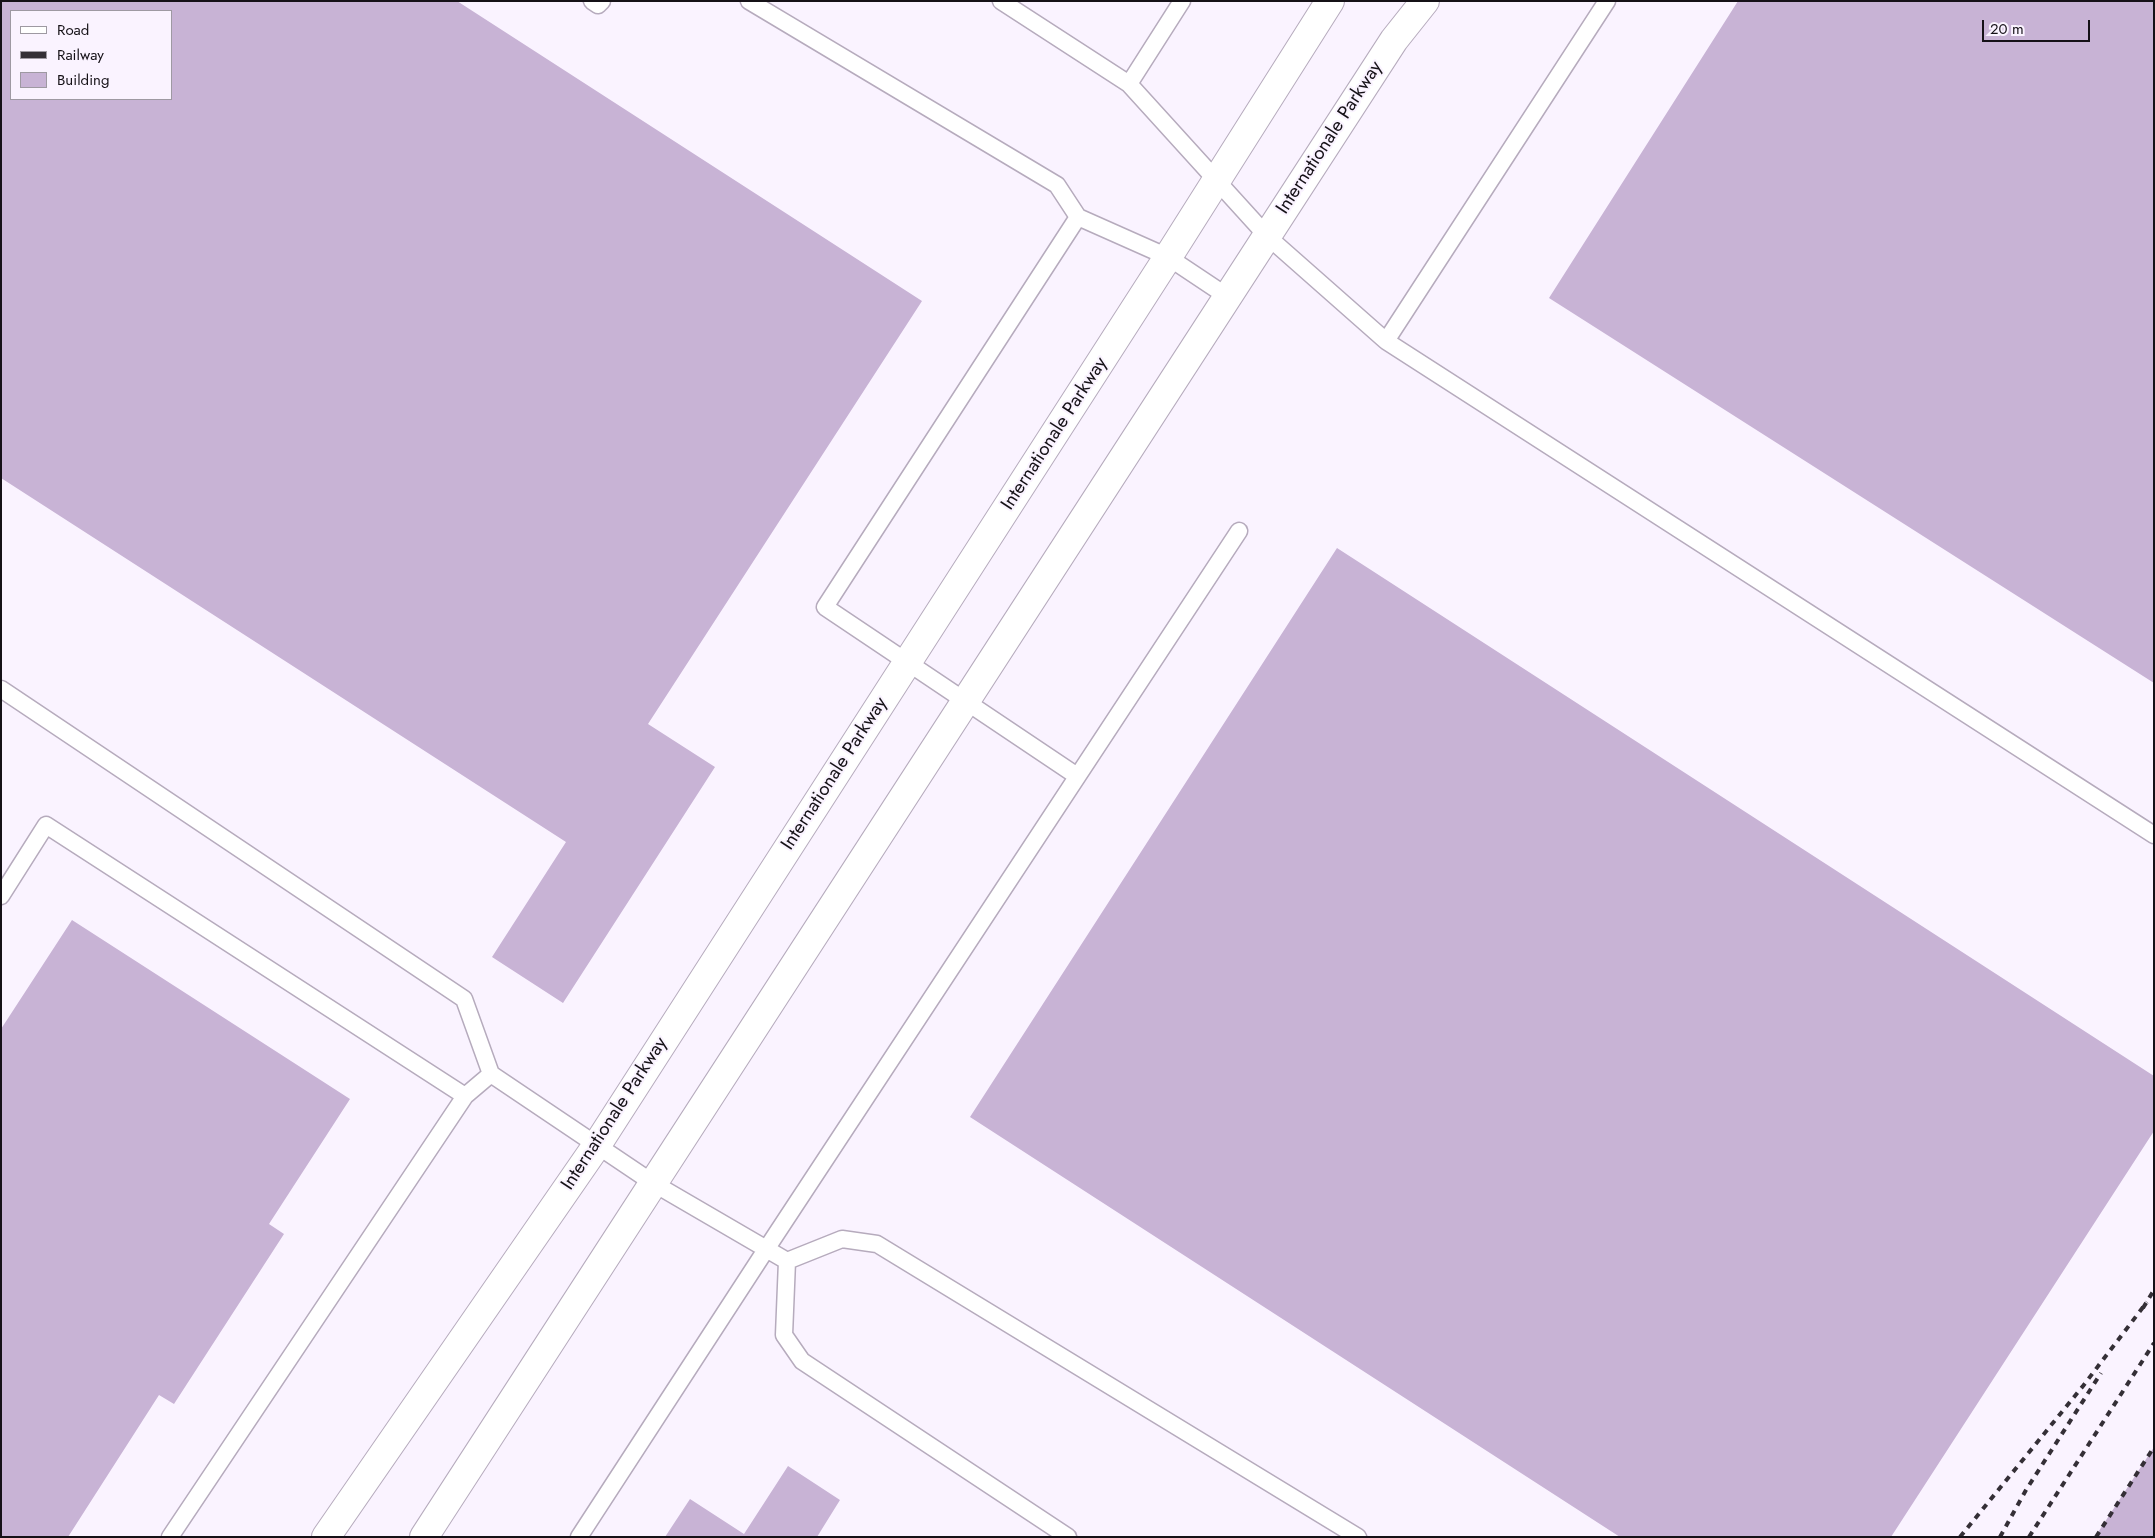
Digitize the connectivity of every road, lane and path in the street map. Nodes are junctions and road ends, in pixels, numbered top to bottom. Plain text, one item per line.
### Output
1 (592, 1) edge
2 (602, 1) edge
3 (750, 1) edge
4 (1001, 1) edge
5 (1182, 1) edge
6 (1330, 1) edge
7 (1425, 1) edge
8 (1607, 1) edge
9 (1129, 84) junction
10 (1218, 180) junction
11 (1078, 217) junction
12 (1268, 236) junction
13 (1168, 257) junction
14 (1228, 297) junction
15 (1386, 340) junction
16 (1239, 531) dead end
17 (907, 662) junction
18 (1, 689) edge
19 (966, 702) junction
20 (1077, 776) junction
21 (2154, 835) edge
22 (1, 896) edge
23 (491, 1074) junction
24 (465, 1096) junction
25 (597, 1145) junction
26 (653, 1183) junction
27 (767, 1248) junction
28 (788, 1261) junction
29 (177, 1535) edge
30 (326, 1537) edge
31 (424, 1537) edge
32 (579, 1537) edge
33 (1068, 1537) edge
34 (1358, 1537) edge

1 - 2 lane
3 - 11 lane
4 - 9 lane
5 - 9 lane
6 - 10 street, Internationale Parkway
7 - 12 street, Internationale Parkway
8 - 15 lane
9 - 10 lane
10 - 12 lane
10 - 13 street, Internationale Parkway
11 - 13 lane
11 - 17 lane
12 - 14 street, Internationale Parkway
12 - 15 lane
13 - 14 lane
13 - 17 street, Internationale Parkway
14 - 19 street, Internationale Parkway
15 - 21 lane
16 - 20 lane
17 - 19 lane
17 - 25 street, Internationale Parkway
18 - 23 lane
19 - 20 lane
19 - 26 street, Internationale Parkway
20 - 27 lane
22 - 24 lane
23 - 24 lane
23 - 25 lane
24 - 29 lane
25 - 26 lane
25 - 30 street, Internationale Parkway
26 - 27 lane
26 - 31 street, Internationale Parkway
27 - 28 lane
27 - 32 lane
28 - 33 lane
28 - 34 lane

